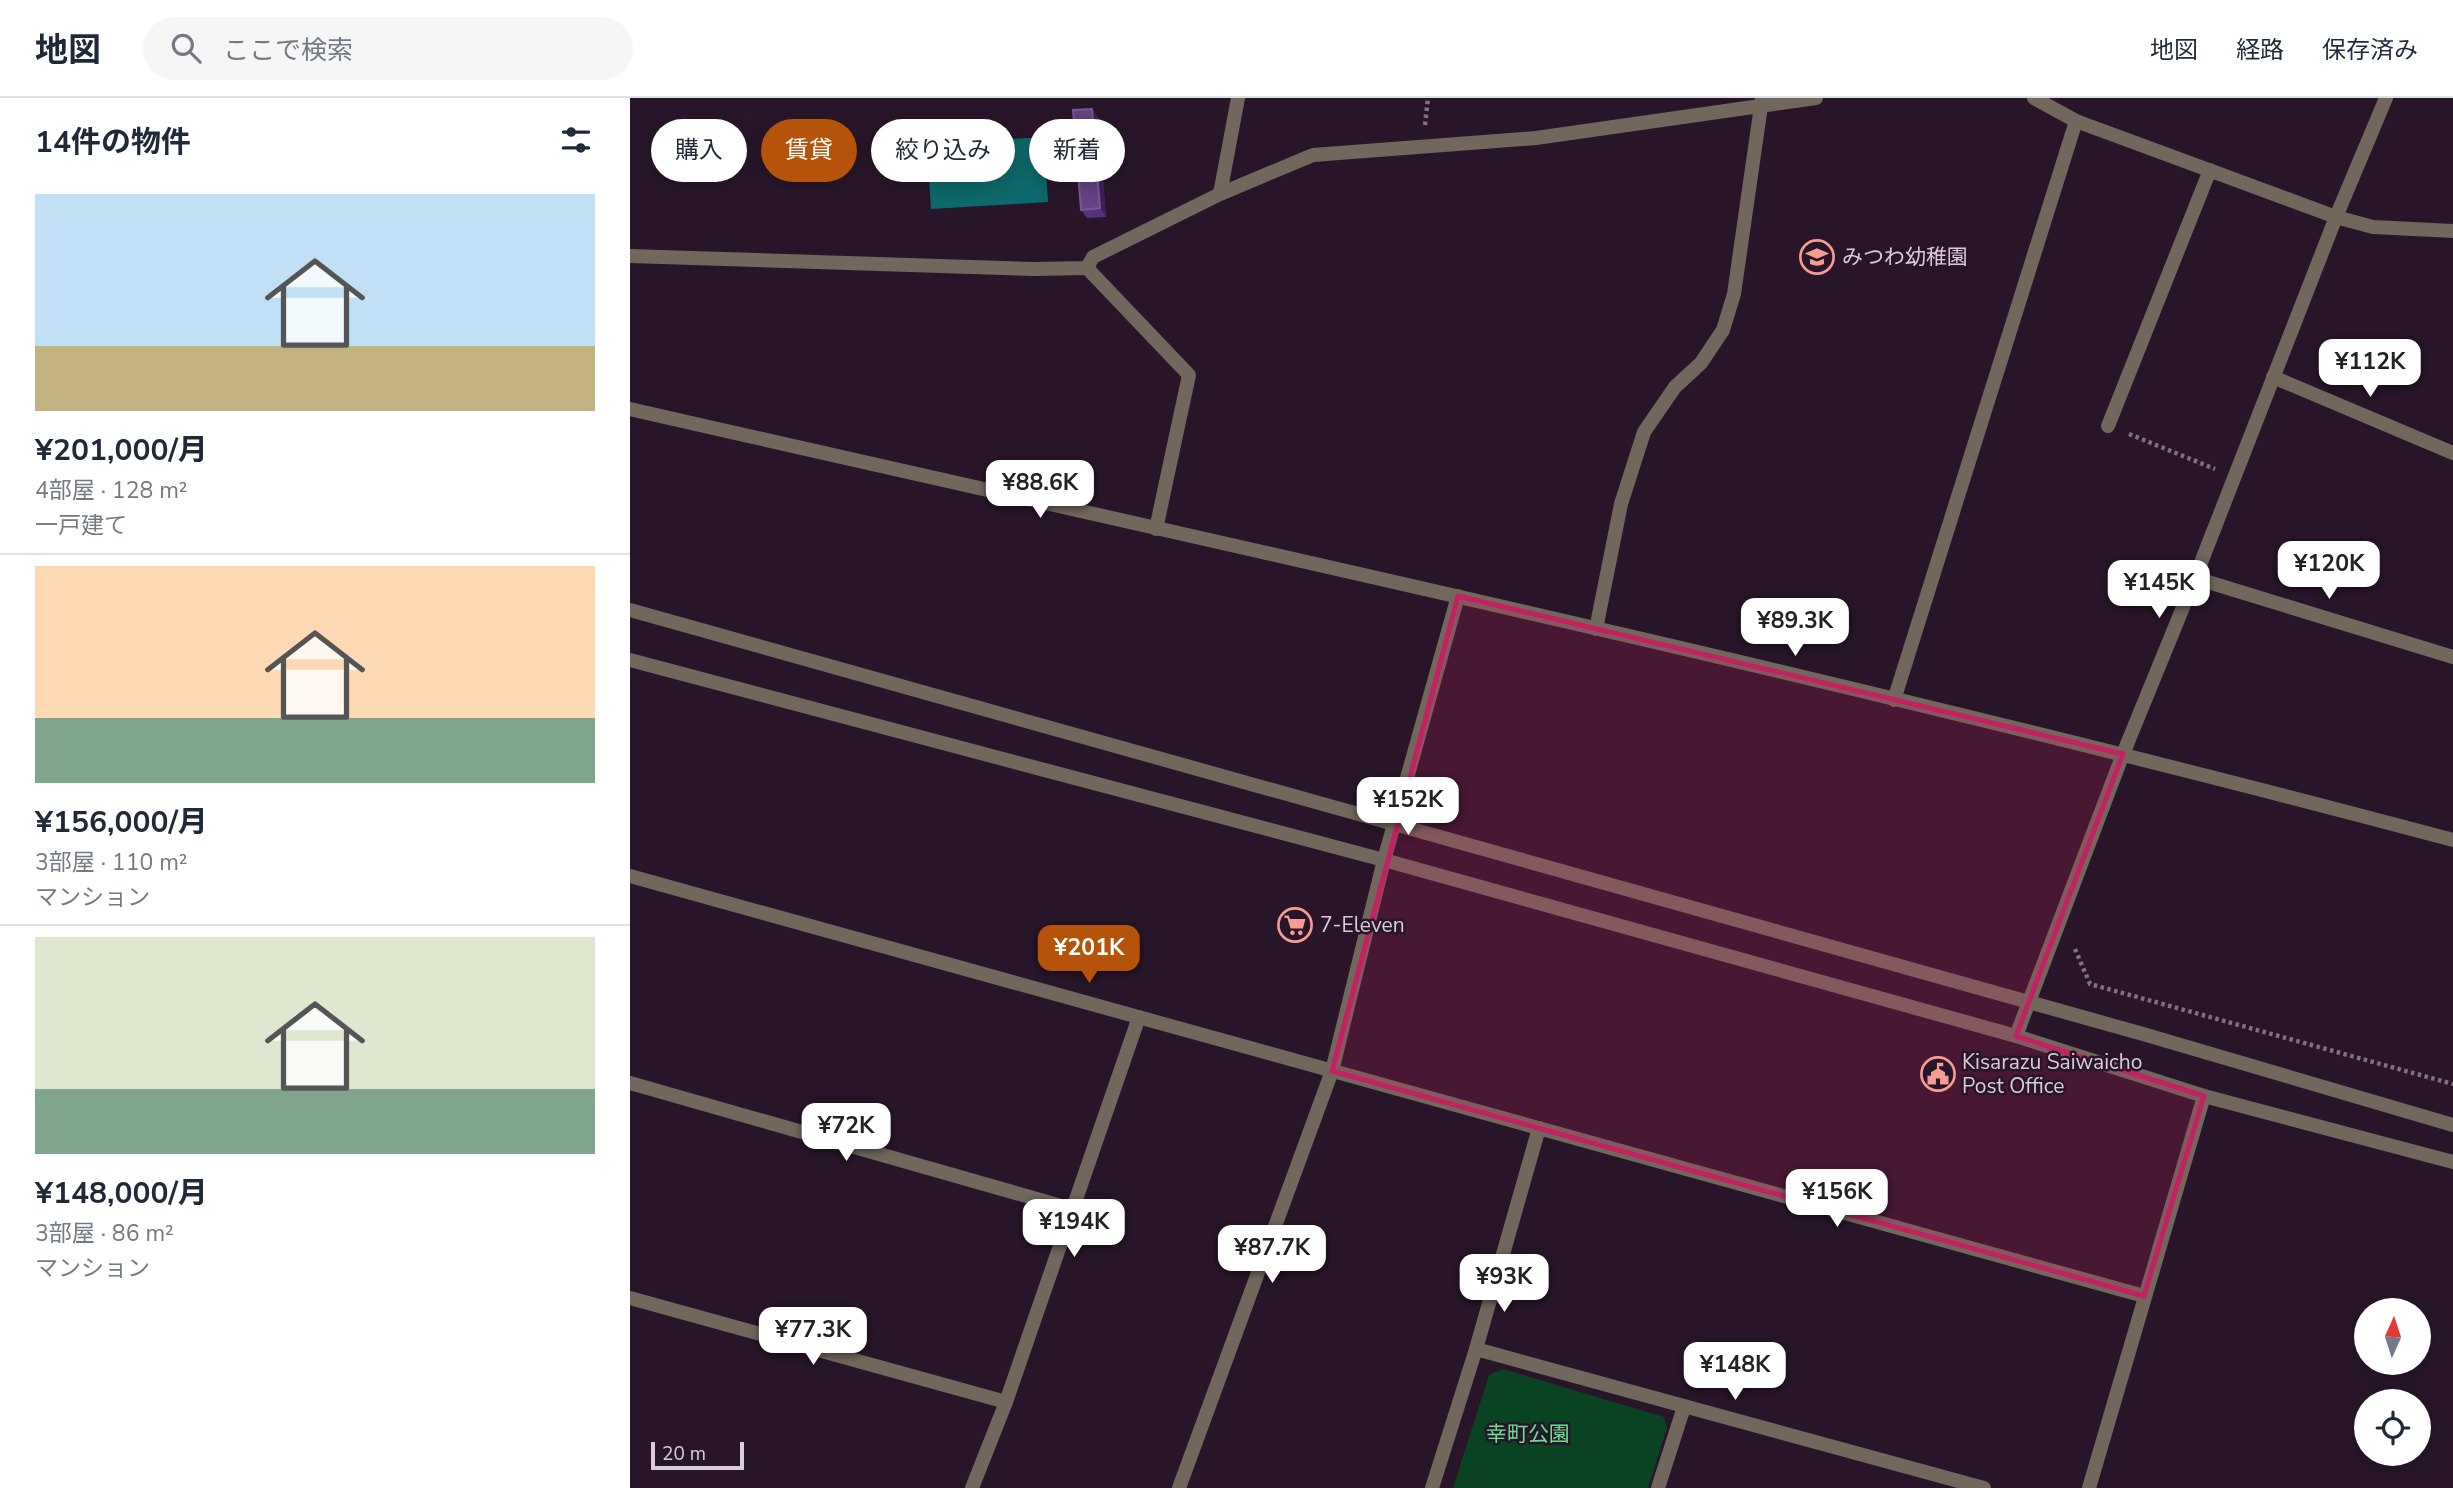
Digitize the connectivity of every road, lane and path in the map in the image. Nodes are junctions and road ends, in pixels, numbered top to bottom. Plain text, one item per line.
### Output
1 (1238, 98) edge
2 (1816, 98) edge
3 (2034, 98) edge
4 (2386, 98) edge
5 (1761, 103) edge
6 (2076, 121) junction
7 (2210, 170) junction
8 (1220, 194) junction
9 (2336, 217) junction
10 (2453, 231) edge
11 (630, 256) edge
12 (1087, 268) junction
13 (2273, 377) junction
14 (630, 409) edge
15 (2108, 426) joint
16 (2453, 453) edge
17 (2218, 470) dead end
18 (1156, 529) junction
19 (2194, 578) junction
20 (1458, 596) junction
21 (630, 610) edge
22 (1596, 629) junction
23 (2453, 657) edge
24 (630, 660) edge
25 (1894, 700) junction
26 (2123, 754) junction
27 (1393, 825) junction
28 (2453, 840) edge
29 (1384, 860) junction
30 (630, 876) edge
31 (2076, 939) dead end
32 (2029, 1002) junction
33 (1139, 1017) junction
34 (2016, 1036) junction
35 (1332, 1071) junction
36 (630, 1083) edge
37 (2453, 1084) edge
38 (2204, 1096) junction
39 (2453, 1125) edge
40 (1539, 1128) junction
41 (2453, 1162) edge
42 (1073, 1209) junction
43 (2144, 1296) junction
44 (630, 1298) edge
45 (1476, 1349) junction
46 (1006, 1402) junction
47 (1684, 1407) junction
48 (972, 1488) edge
49 (1180, 1488) edge
50 (1432, 1488) edge
51 (1658, 1488) edge
52 (1984, 1488) edge
53 (2089, 1488) edge

1 - 8 street
2 - 5 street
3 - 6 street
4 - 9 street
5 - 8 street
5 - 22 street
6 - 7 street
6 - 25 street
7 - 9 street
7 - 15 street
8 - 12 street
9 - 10 street
9 - 13 street
11 - 12 street
12 - 18 street
13 - 16 street
13 - 19 street
14 - 18 street
15 - 17 path
18 - 20 street
19 - 23 street
19 - 26 street
20 - 22 street
20 - 27 street
21 - 27 street
22 - 25 street
24 - 29 street
25 - 26 street
26 - 28 street
26 - 32 street
27 - 29 street
27 - 32 street
29 - 34 street
29 - 35 street
30 - 33 street
31 - 37 path
32 - 34 street
32 - 39 street
33 - 35 street
33 - 42 street
34 - 38 street
35 - 40 street
35 - 49 street
36 - 42 street
38 - 41 street
38 - 43 street
40 - 43 street
40 - 45 street
42 - 46 street
43 - 53 street
44 - 46 street
45 - 47 street
45 - 50 street
46 - 48 street
47 - 51 street
47 - 52 street

